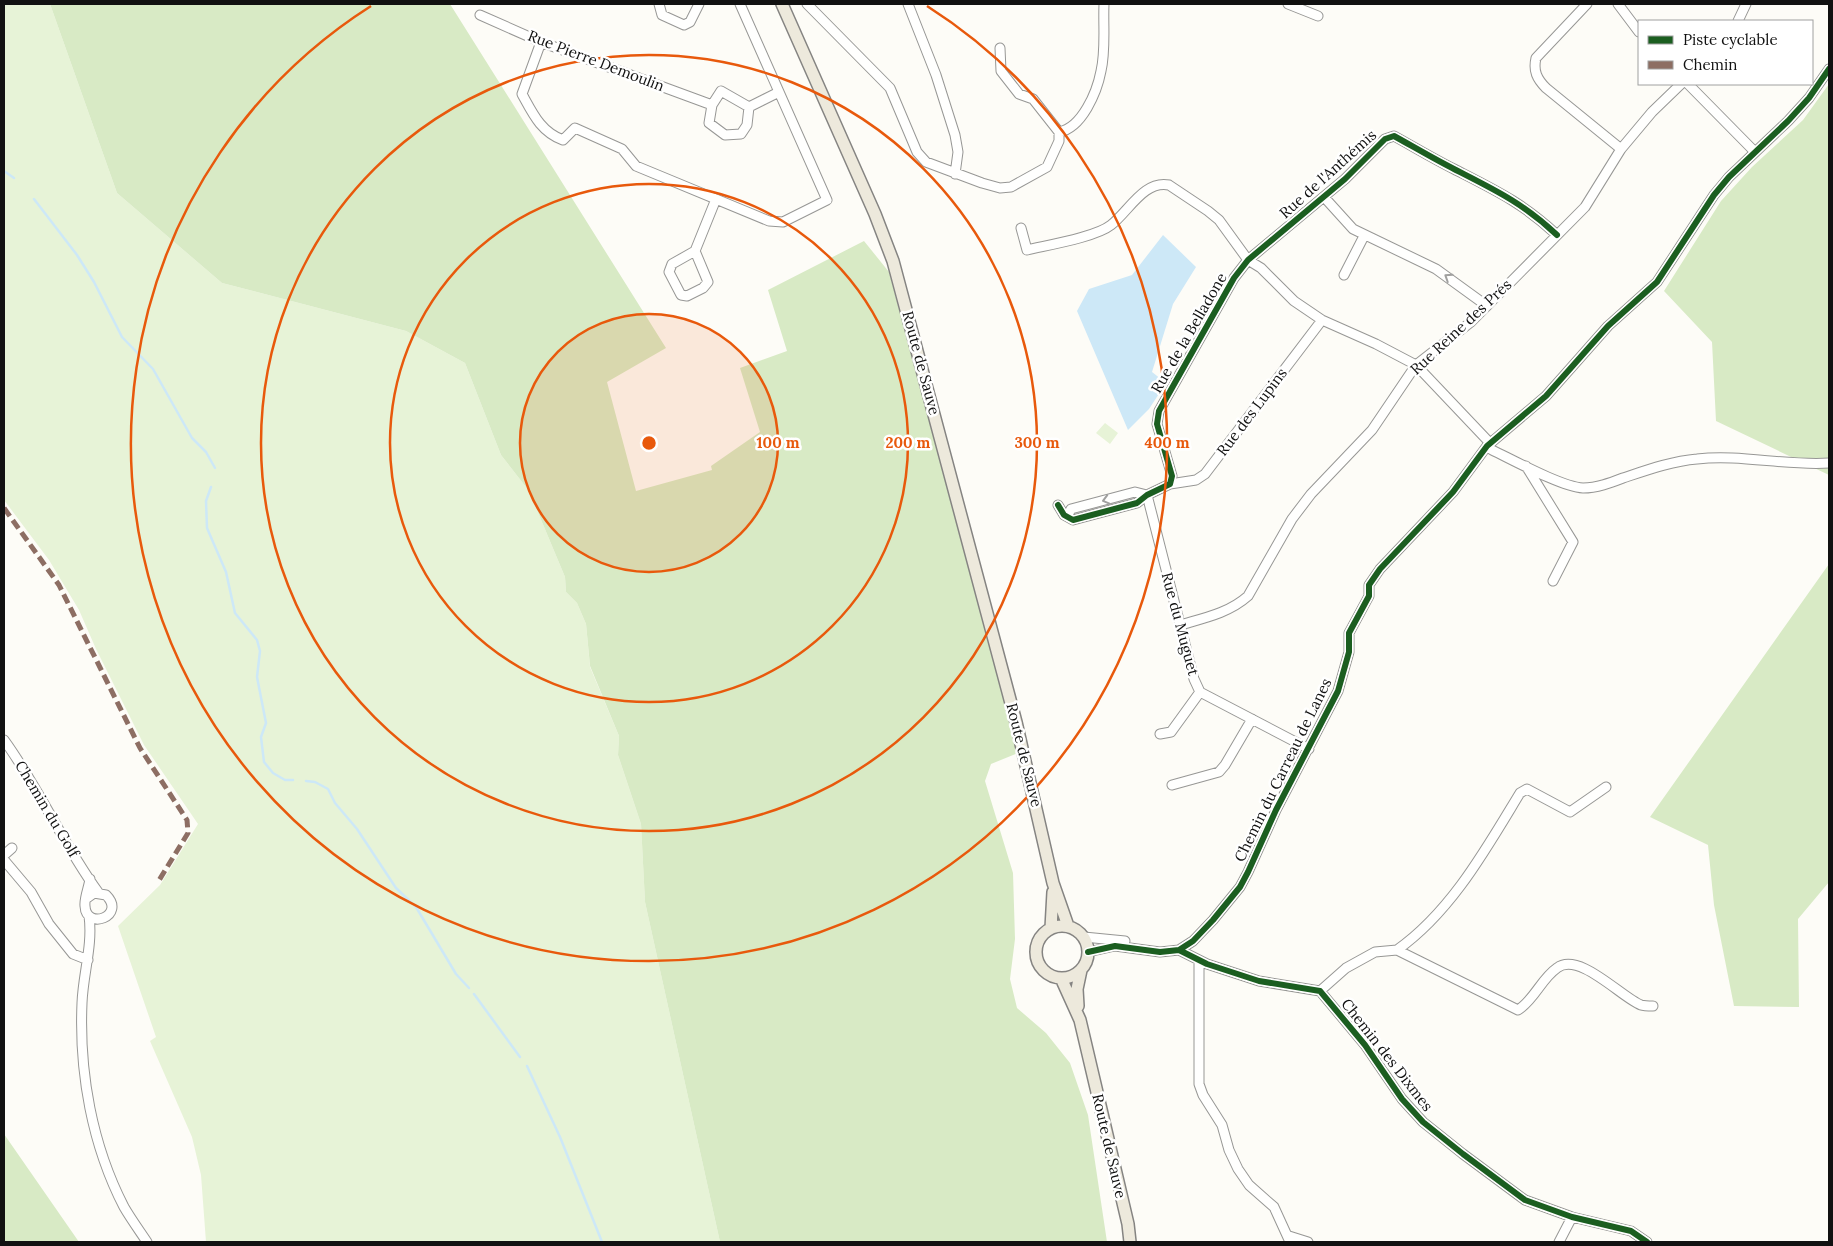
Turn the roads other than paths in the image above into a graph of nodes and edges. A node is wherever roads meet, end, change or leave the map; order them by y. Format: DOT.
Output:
graph roads {
  1 [pos="659,4"];
  2 [pos="699,4"];
  3 [pos="740,4"];
  4 [pos="782,4"];
  5 [pos="807,4"];
  6 [pos="908,4"];
  7 [pos="1104,4"];
  8 [pos="1288,4"];
  9 [pos="1587,4"];
  10 [pos="1618,4"];
  11 [pos="1746,4"];
  12 [pos="480,15"];
  13 [pos="1318,16"];
  14 [pos="1738,20"];
  15 [pos="1638,31"];
  16 [pos="541,42"];
  17 [pos="1000,48"];
  18 [pos="1829,69"];
  19 [pos="1680,85"];
  20 [pos="1689,85"];
  21 [pos="779,92"];
  22 [pos="712,105"];
  23 [pos="749,106"];
  24 [pos="1059,132"];
  25 [pos="1621,148"];
  26 [pos="1755,152"];
  27 [pos="955,174"];
  28 [pos="1324,197"];
  29 [pos="716,199"];
  30 [pos="1021,228"];
  31 [pos="1557,235"];
  32 [pos="1364,236"];
  33 [pos="695,251"];
  34 [pos="1248,260"];
  35 [pos="1344,275"];
  36 [pos="1487,306"];
  37 [pos="1322,320"];
  38 [pos="1416,365"];
  39 [pos="1489,444"];
  40 [pos="1829,463"];
  41 [pos="1526,466"];
  42 [pos="1170,484"];
  43 [pos="1147,495"];
  44 [pos="1058,505"];
  45 [pos="1553,581"];
  46 [pos="1180,625"];
  47 [pos="1200,692"];
  48 [pos="1252,719"];
  49 [pos="1160,734"];
  50 [pos="4,740"];
  51 [pos="1309,749"];
  52 [pos="1172,785"];
  53 [pos="1606,787"];
  54 [pos="12,848"];
  55 [pos="4,855"];
  56 [pos="4,860"];
  57 [pos="90,879"];
  58 [pos="1053,883"];
  59 [pos="98,892"];
  60 [pos="87,898"];
  61 [pos="89,916"];
  62 [pos="98,920"];
  63 [pos="1068,926"];
  64 [pos="1051,928"];
  65 [pos="90,932"];
  66 [pos="1084,938"];
  67 [pos="1147,949"];
  68 [pos="1179,950"];
  69 [pos="1397,950"];
  70 [pos="1088,952"];
  71 [pos="88,960"];
  72 [pos="1199,960"];
  73 [pos="1081,970"];
  74 [pos="1061,978"];
  75 [pos="1320,991"];
  76 [pos="1653,1006"];
  77 [pos="1080,1020"];
  78 [pos="1572,1217"];
  79 [pos="1289,1239"];
  80 [pos="147,1242"];
  81 [pos="1130,1242"];
  82 [pos="1308,1242"];
  83 [pos="1559,1242"];
  84 [pos="1646,1242"];
  1 -- 2 [label="street"];
  3 -- 21 [label="street"];
  4 -- 58 [label="main road, Route de Sauve"];
  5 -- 27 [label="street"];
  6 -- 27 [label="street"];
  7 -- 24 [label="street"];
  8 -- 13 [label="street"];
  9 -- 25 [label="street"];
  10 -- 15 [label="street"];
  11 -- 14 [label="street"];
  12 -- 16 [label="street, Rue Pierre Demoulin"];
  16 -- 22 [label="street, Rue Pierre Demoulin"];
  16 -- 29 [label="street"];
  17 -- 24 [label="street"];
  18 -- 26 [label="street, Chemin du Carreau de Lanes"];
  19 -- 25 [label="street, Rue Reine des Prés"];
  20 -- 26 [label="street"];
  21 -- 23 [label="street"];
  21 -- 29 [label="street"];
  22 -- 23 [label="street"];
  22 -- 23 [label="street"];
  24 -- 27 [label="street"];
  25 -- 31 [label="street, Rue Reine des Prés"];
  26 -- 39 [label="street, Chemin du Carreau de Lanes"];
  28 -- 31 [label="street, Rue de l'Anthémis"];
  28 -- 32 [label="street"];
  28 -- 34 [label="street, Rue de l'Anthémis"];
  29 -- 33 [label="street"];
  30 -- 34 [label="street"];
  31 -- 36 [label="street, Rue Reine des Prés"];
  32 -- 35 [label="street"];
  36 -- 32 [label="street, one-way"];
  33 -- 33 [label="street"];
  34 -- 37 [label="street"];
  34 -- 42 [label="street, Rue de la Belladone"];
  36 -- 38 [label="street, Rue Reine des Prés"];
  37 -- 38 [label="street"];
  37 -- 42 [label="street, Rue des Lupins"];
  38 -- 39 [label="street"];
  38 -- 46 [label="street, Rue Reine des Prés"];
  39 -- 41 [label="street"];
  39 -- 51 [label="street, Chemin du Carreau de Lanes"];
  40 -- 41 [label="street"];
  41 -- 45 [label="street"];
  42 -- 43 [label="street"];
  43 -- 44 [label="street"];
  43 -- 46 [label="street, Rue du Muguet"];
  46 -- 47 [label="street, Rue du Muguet"];
  47 -- 48 [label="street, Rue du Muguet"];
  47 -- 49 [label="street"];
  48 -- 51 [label="street, Rue du Muguet"];
  48 -- 52 [label="street"];
  50 -- 57 [label="street, Chemin du Golf"];
  51 -- 68 [label="street, Chemin du Carreau de Lanes"];
  53 -- 69 [label="street"];
  54 -- 55 [label="street"];
  56 -- 71 [label="street"];
  57 -- 59 [label="street, Chemin du Golf"];
  57 -- 60 [label="street"];
  58 -- 63 [label="main road, Route de Sauve"];
  58 -- 64 [label="main road, Route de Sauve"];
  59 -- 60 [label="street"];
  59 -- 62 [label="street"];
  60 -- 61 [label="street"];
  61 -- 62 [label="street"];
  61 -- 65 [label="street"];
  62 -- 65 [label="street"];
  63 -- 64 [label="main road"];
  63 -- 66 [label="main road"];
  64 -- 74 [label="main road"];
  65 -- 71 [label="street"];
  66 -- 67 [label="street"];
  66 -- 70 [label="main road"];
  67 -- 68 [label="street"];
  67 -- 70 [label="street"];
  68 -- 72 [label="street"];
  69 -- 75 [label="street"];
  69 -- 76 [label="street"];
  70 -- 73 [label="main road"];
  71 -- 80 [label="street"];
  72 -- 75 [label="street"];
  72 -- 79 [label="street"];
  73 -- 74 [label="main road"];
  73 -- 77 [label="main road, Route de Sauve"];
  74 -- 77 [label="main road, Route de Sauve"];
  75 -- 78 [label="street, Chemin des Dixmes"];
  77 -- 81 [label="main road, Route de Sauve"];
  78 -- 83 [label="street"];
  78 -- 84 [label="street, Chemin des Dixmes"];
  79 -- 82 [label="street"];
}
